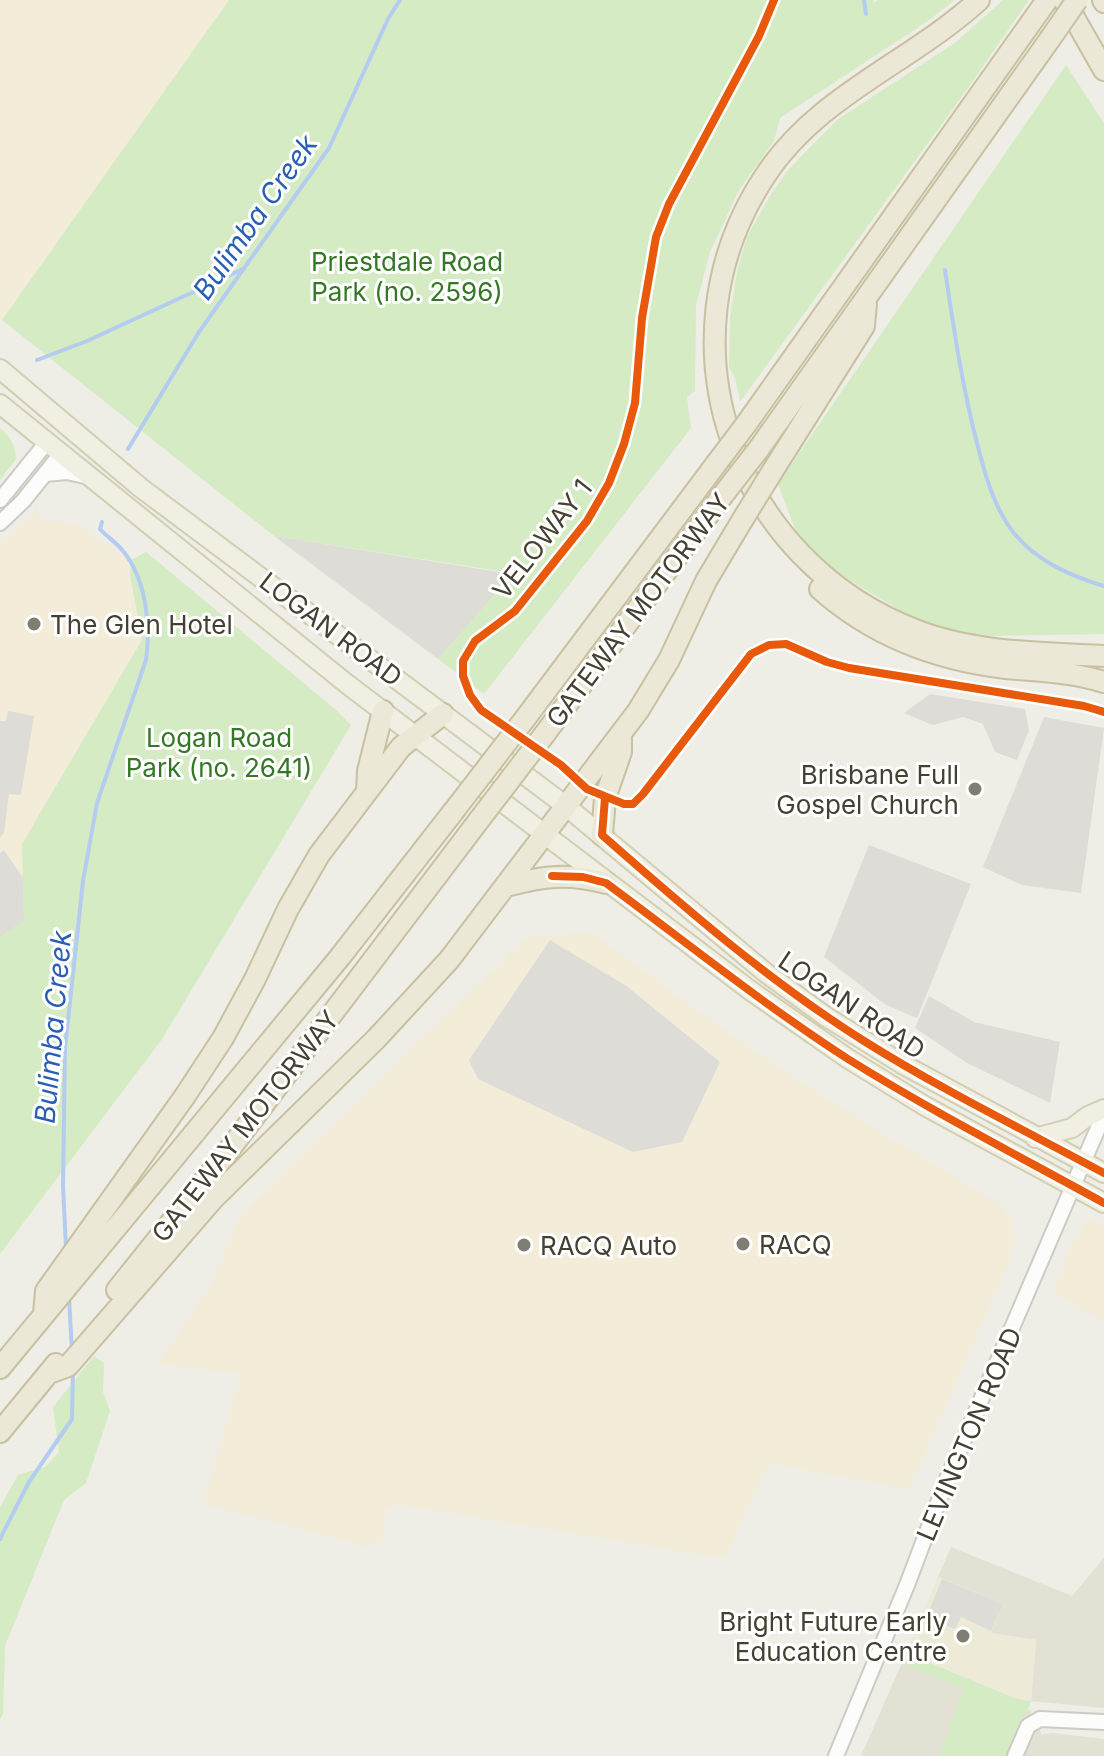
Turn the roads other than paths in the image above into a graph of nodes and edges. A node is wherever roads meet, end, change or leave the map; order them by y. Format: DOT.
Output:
graph roads {
  1 [pos="979,0"];
  2 [pos="1064,0"];
  3 [pos="1077,0"];
  4 [pos="1043,7"];
  5 [pos="1104,70"];
  6 [pos="866,300"];
  7 [pos="0,369"];
  8 [pos="0,404"];
  9 [pos="69,429"];
  10 [pos="54,448"];
  11 [pos="45,474"];
  12 [pos="89,477"];
  13 [pos="0,500"];
  14 [pos="0,523"];
  15 [pos="786,537"];
  16 [pos="1104,656"];
  17 [pos="1104,682"];
  18 [pos="383,711"];
  19 [pos="443,714"];
  20 [pos="620,735"];
  21 [pos="414,736"];
  22 [pos="367,791"];
  23 [pos="566,806"];
  24 [pos="544,834"];
  25 [pos="602,835"];
  26 [pos="606,883"];
  27 [pos="506,886"];
  28 [pos="1104,1111"];
  29 [pos="1035,1138"];
  30 [pos="1083,1162"];
  31 [pos="1104,1173"];
  32 [pos="1073,1187"];
  33 [pos="1104,1203"];
  34 [pos="81,1256"];
  35 [pos="102,1319"];
  36 [pos="0,1368"];
  37 [pos="0,1432"];
  38 [pos="1104,1722"];
  39 [pos="836,1756"];
  40 [pos="1015,1756"];
  1 -- 15 [label="highway"];
  2 -- 5 [label="highway"];
  3 -- 6 [label="highway, GATEWAY MOTORWAY, bridge"];
  4 -- 34 [label="highway, GATEWAY MOTORWAY, bridge"];
  6 -- 20 [label="highway, bridge"];
  6 -- 35 [label="highway, GATEWAY MOTORWAY, bridge"];
  7 -- 9 [label="main road, LOGAN ROAD"];
  8 -- 10 [label="main road, LOGAN ROAD"];
  9 -- 10 [label="main road"];
  9 -- 19 [label="main road, LOGAN ROAD"];
  10 -- 11 [label="street"];
  10 -- 12 [label="main road, LOGAN ROAD"];
  10 -- 13 [label="street"];
  11 -- 12 [label="street"];
  11 -- 14 [label="street"];
  12 -- 18 [label="main road, LOGAN ROAD"];
  15 -- 16 [label="highway"];
  15 -- 17 [label="highway"];
  18 -- 21 [label="main road, LOGAN ROAD"];
  18 -- 22 [label="highway"];
  19 -- 21 [label="highway"];
  19 -- 23 [label="main road, LOGAN ROAD"];
  20 -- 23 [label="highway"];
  20 -- 25 [label="highway"];
  21 -- 22 [label="highway"];
  21 -- 24 [label="main road, LOGAN ROAD"];
  22 -- 34 [label="highway"];
  23 -- 24 [label="highway"];
  23 -- 25 [label="main road, LOGAN ROAD"];
  24 -- 26 [label="main road, LOGAN ROAD"];
  24 -- 27 [label="highway"];
  25 -- 29 [label="main road, LOGAN ROAD"];
  26 -- 27 [label="highway"];
  26 -- 32 [label="main road, LOGAN ROAD"];
  27 -- 35 [label="highway"];
  28 -- 29 [label="main road"];
  28 -- 30 [label="street, LEVINGTON ROAD"];
  29 -- 30 [label="main road, LOGAN ROAD"];
  30 -- 31 [label="main road, LOGAN ROAD"];
  30 -- 32 [label="street, LEVINGTON ROAD"];
  32 -- 33 [label="main road, LOGAN ROAD"];
  32 -- 39 [label="street, LEVINGTON ROAD"];
  34 -- 36 [label="highway, GATEWAY MOTORWAY"];
  35 -- 37 [label="highway, GATEWAY MOTORWAY"];
  38 -- 40 [label="street"];
}
